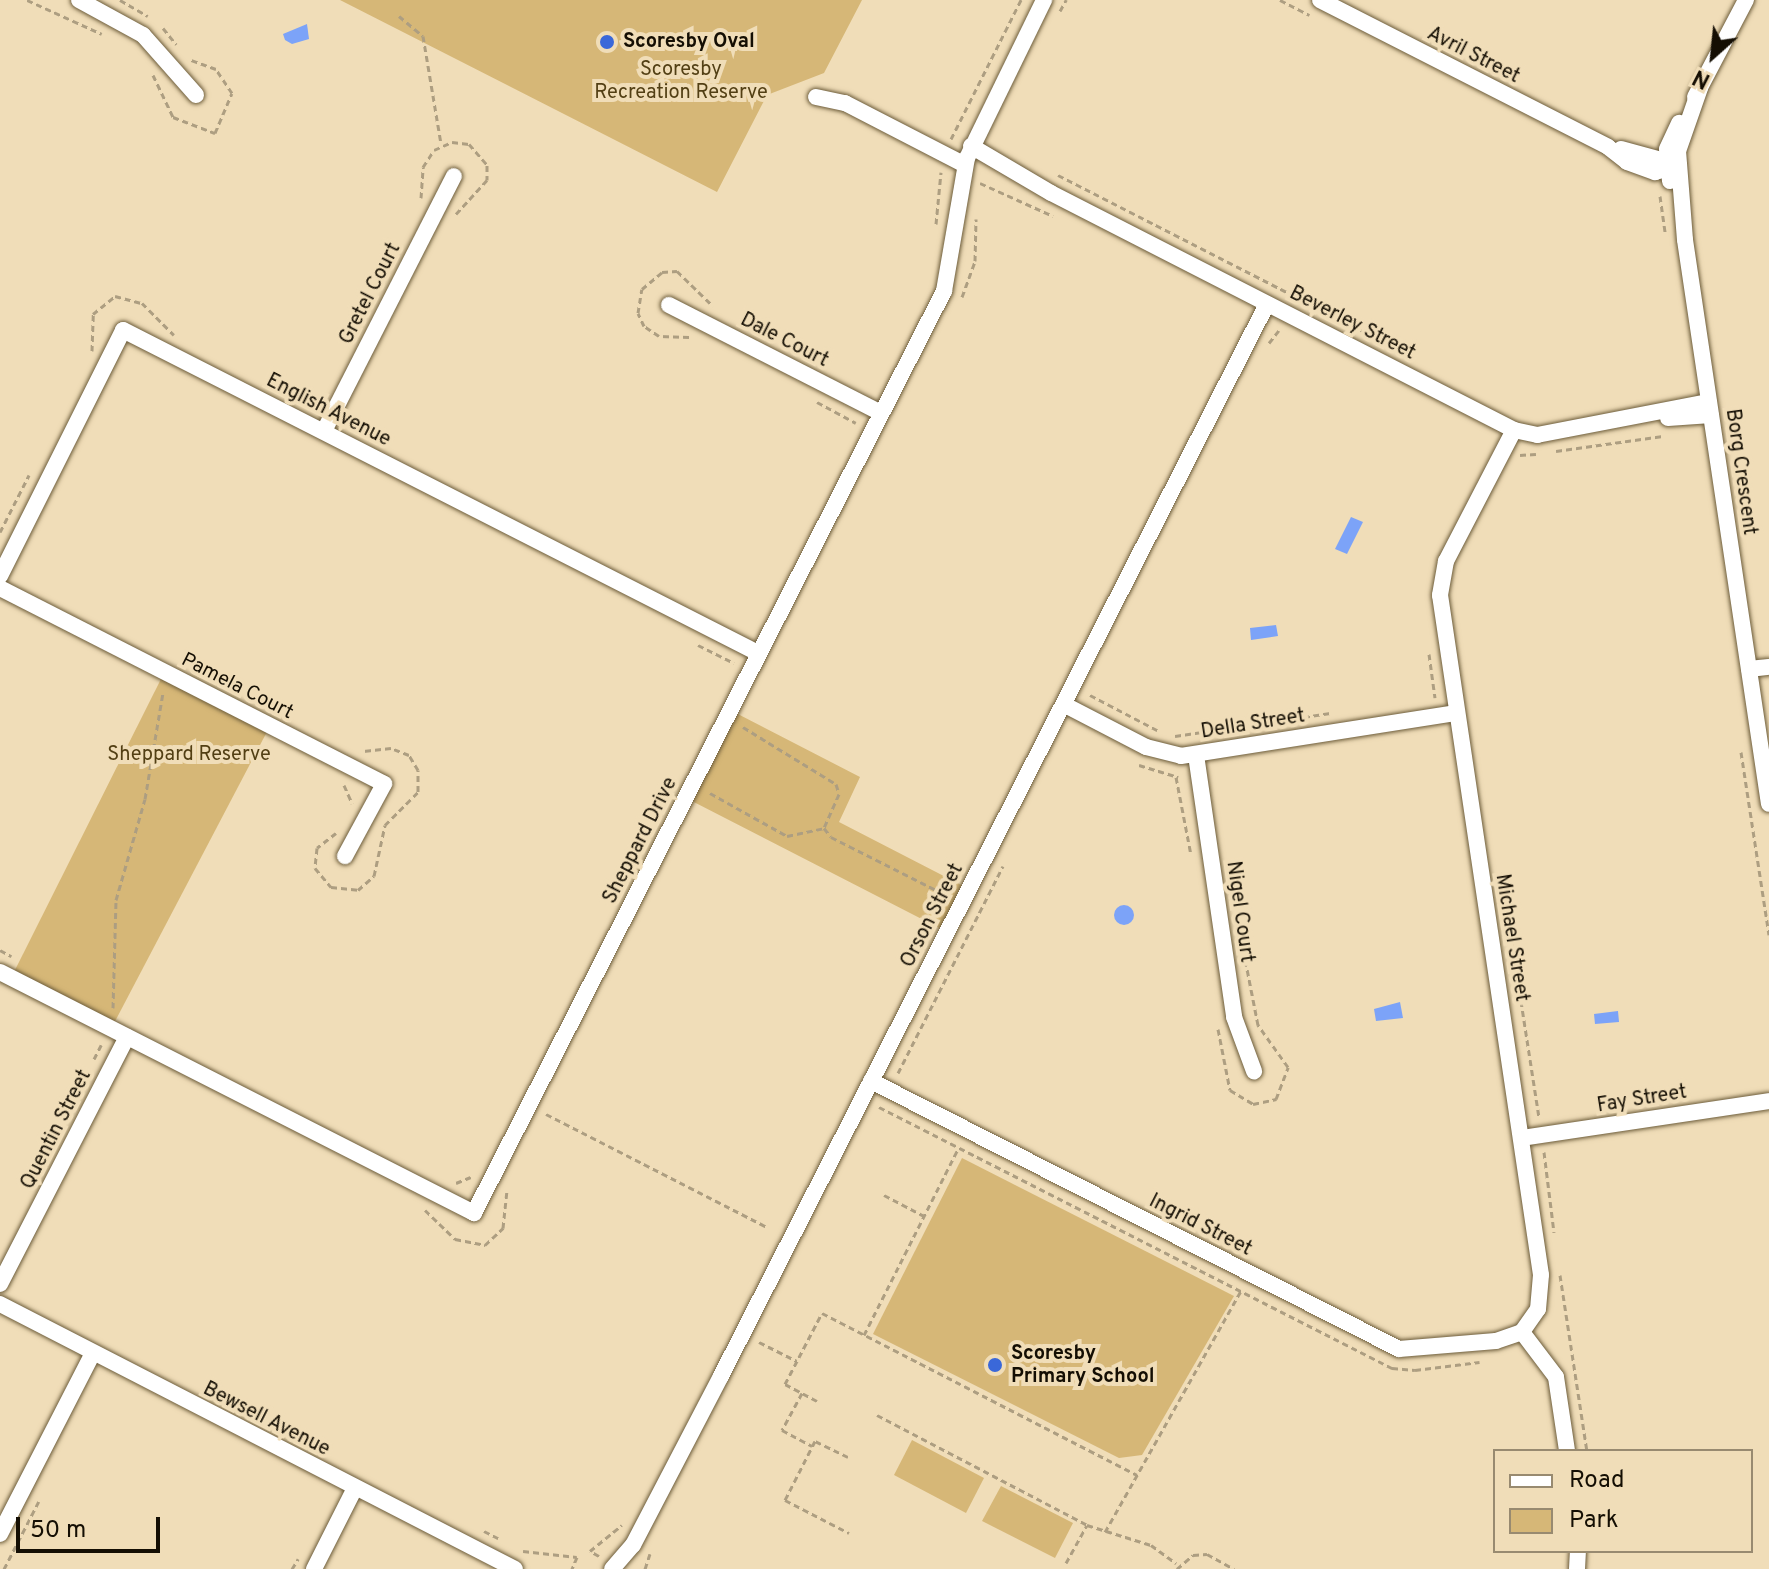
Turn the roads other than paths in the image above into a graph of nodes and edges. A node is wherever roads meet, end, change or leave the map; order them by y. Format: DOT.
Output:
graph roads {
  1 [pos="79,0"];
  2 [pos="1044,0"];
  3 [pos="1320,0"];
  4 [pos="1746,0"];
  5 [pos="196,95"];
  6 [pos="816,97"];
  7 [pos="968,156"];
  8 [pos="1672,166"];
  9 [pos="454,176"];
  10 [pos="1267,304"];
  11 [pos="669,305"];
  12 [pos="1710,408"];
  13 [pos="881,413"];
  14 [pos="1514,430"];
  15 [pos="324,431"];
  16 [pos="0,576"];
  17 [pos="0,588"];
  18 [pos="758,653"];
  19 [pos="1769,667"];
  20 [pos="1749,669"];
  21 [pos="1065,705"];
  22 [pos="1457,713"];
  23 [pos="1196,755"];
  24 [pos="1769,804"];
  25 [pos="345,856"];
  26 [pos="0,972"];
  27 [pos="127,1037"];
  28 [pos="1254,1071"];
  29 [pos="871,1081"];
  30 [pos="1769,1101"];
  31 [pos="1522,1138"];
  32 [pos="0,1284"];
  33 [pos="0,1304"];
  34 [pos="1522,1332"];
  35 [pos="93,1353"];
  36 [pos="1567,1449"];
  37 [pos="355,1488"];
  38 [pos="0,1534"];
  39 [pos="633,1545"];
  40 [pos="314,1569"];
  41 [pos="515,1569"];
  42 [pos="612,1569"];
  43 [pos="631,1569"];
  1 -- 5 [label="street"];
  2 -- 7 [label="street, Sheppard Drive"];
  3 -- 8 [label="street, Avril Street"];
  4 -- 8 [label="street, Borg Crescent"];
  6 -- 7 [label="street, Beverley Street"];
  7 -- 10 [label="street, Beverley Street"];
  7 -- 13 [label="street, Sheppard Drive"];
  8 -- 12 [label="street, Borg Crescent"];
  9 -- 15 [label="street, Gretel Court"];
  10 -- 14 [label="street, Beverley Street"];
  10 -- 21 [label="street, Orson Street"];
  11 -- 13 [label="street, Dale Court"];
  12 -- 14 [label="street, Beverley Street"];
  12 -- 20 [label="street, Borg Crescent"];
  13 -- 18 [label="street, Sheppard Drive"];
  14 -- 22 [label="street, Michael Street"];
  15 -- 16 [label="street, English Avenue"];
  15 -- 18 [label="street, English Avenue"];
  17 -- 25 [label="street, Pamela Court"];
  18 -- 27 [label="street, Sheppard Drive"];
  19 -- 20 [label="street"];
  20 -- 24 [label="street, Borg Crescent"];
  21 -- 23 [label="street, Della Street"];
  21 -- 29 [label="street, Orson Street"];
  22 -- 23 [label="street, Della Street"];
  22 -- 31 [label="street, Michael Street"];
  23 -- 28 [label="street, Nigel Court"];
  26 -- 27 [label="street, Sheppard Drive"];
  27 -- 32 [label="street, Quentin Street"];
  29 -- 34 [label="street, Ingrid Street"];
  29 -- 39 [label="street, Orson Street"];
  30 -- 31 [label="street, Fay Street"];
  31 -- 34 [label="street, Michael Street"];
  33 -- 35 [label="street, Bewsell Avenue"];
  34 -- 36 [label="street"];
  35 -- 37 [label="street, Bewsell Avenue"];
  35 -- 38 [label="street"];
  37 -- 40 [label="street"];
  37 -- 41 [label="street, Bewsell Avenue"];
  39 -- 42 [label="street, Orson Street"];
  39 -- 43 [label="street, Orson Street"];
}
